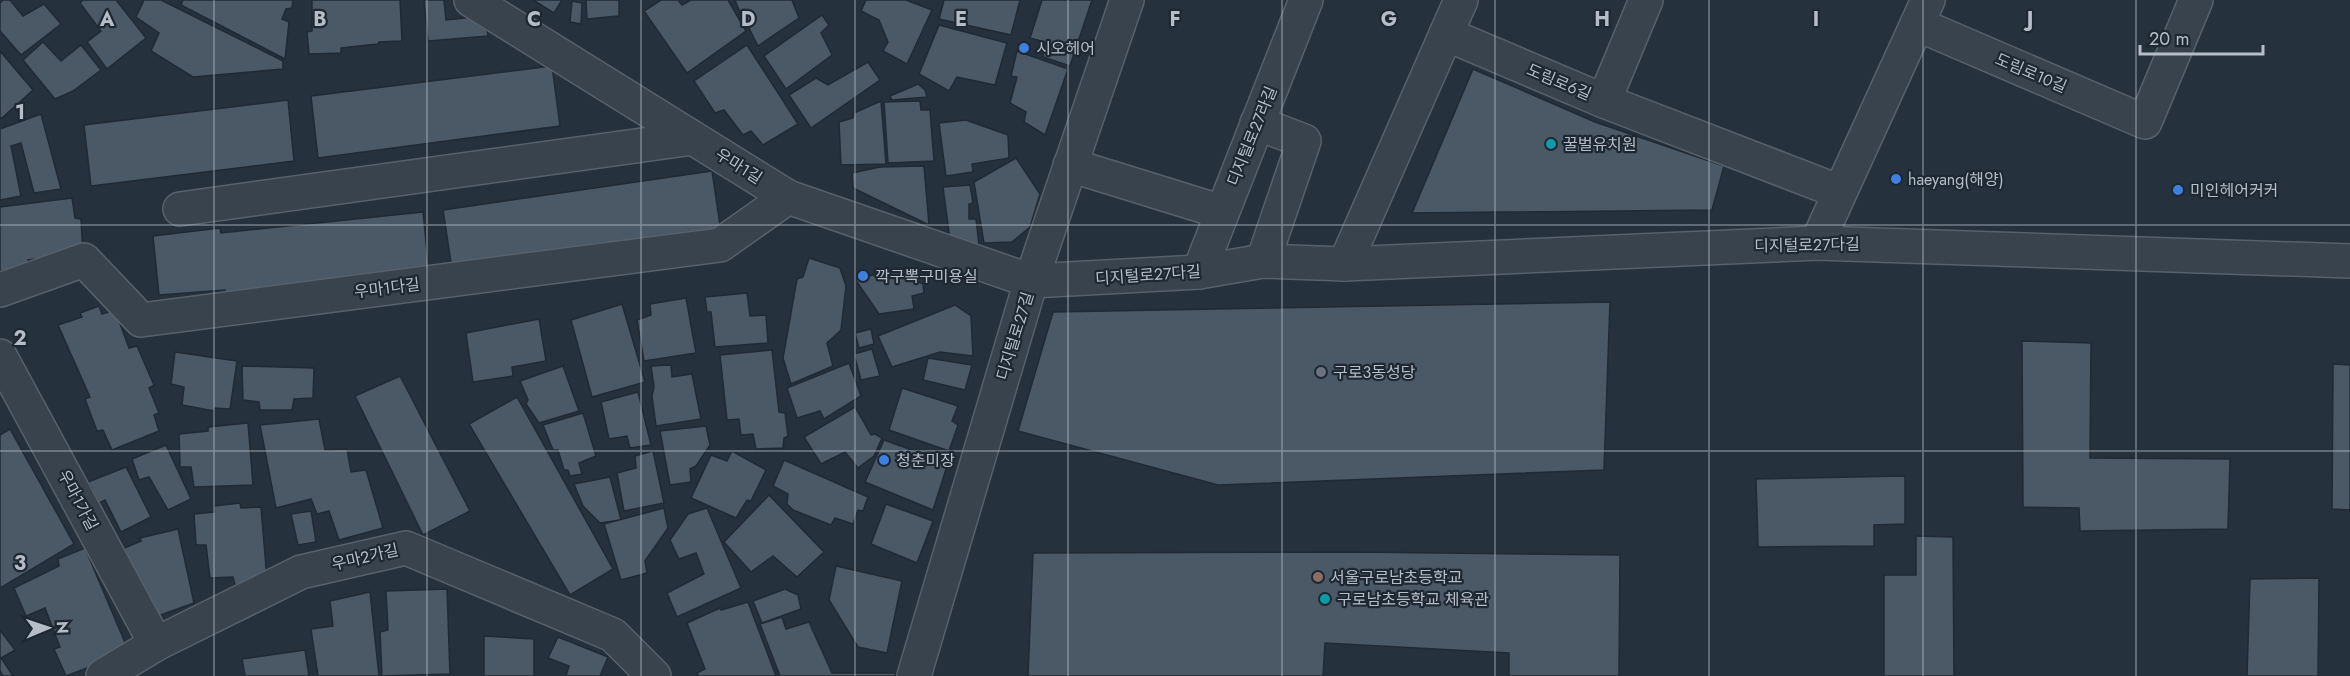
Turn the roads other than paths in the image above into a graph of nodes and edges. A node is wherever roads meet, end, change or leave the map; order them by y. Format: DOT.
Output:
graph roads {
  1 [pos="471,0"];
  2 [pos="1127,0"];
  3 [pos="1306,0"];
  4 [pos="1461,0"];
  5 [pos="1646,0"];
  6 [pos="2196,0"];
  7 [pos="1922,12"];
  8 [pos="1446,34"];
  9 [pos="1604,101"];
  10 [pos="1257,123"];
  11 [pos="693,138"];
  12 [pos="1070,165"];
  13 [pos="1840,192"];
  14 [pos="788,197"];
  15 [pos="180,209"];
  16 [pos="1222,212"];
  17 [pos="1818,243"];
  18 [pos="1263,261"];
  19 [pos="2350,261"];
  20 [pos="1345,264"];
  21 [pos="1198,272"];
  22 [pos="1031,281"];
  23 [pos="0,291"];
  24 [pos="0,356"];
  25 [pos="156,644"];
  26 [pos="103,676"];
  27 [pos="654,676"];
  28 [pos="914,676"];
  1 -- 11 [label="street, 우마1길"];
  2 -- 12 [label="street, 디지털로27길"];
  3 -- 10 [label="street, 디지털로27라길"];
  4 -- 8 [label="street"];
  5 -- 9 [label="street, 도림로6길"];
  6 -- 7 [label="street, 도림로10길"];
  7 -- 13 [label="street, 도림로10길"];
  8 -- 9 [label="street, 도림로6길"];
  8 -- 20 [label="street"];
  9 -- 13 [label="street"];
  10 -- 16 [label="street, 디지털로27라길"];
  10 -- 18 [label="street"];
  11 -- 14 [label="street, 우마1길"];
  11 -- 15 [label="street"];
  12 -- 16 [label="street"];
  12 -- 22 [label="street, 디지털로27길"];
  13 -- 17 [label="street, 도림로10길"];
  14 -- 22 [label="street, 우마1길"];
  14 -- 23 [label="street, 우마1다길"];
  16 -- 21 [label="street, 디지털로27라길"];
  17 -- 19 [label="street, 디지털로27다길"];
  17 -- 20 [label="street, 디지털로27다길"];
  18 -- 20 [label="street, 디지털로27다길"];
  18 -- 21 [label="street, 디지털로27다길"];
  21 -- 22 [label="street, 디지털로27다길"];
  22 -- 28 [label="street, 디지털로27길"];
  24 -- 25 [label="street, 우마1가길"];
  25 -- 26 [label="street, 우마2가길"];
  25 -- 27 [label="street, 우마2가길"];
}
